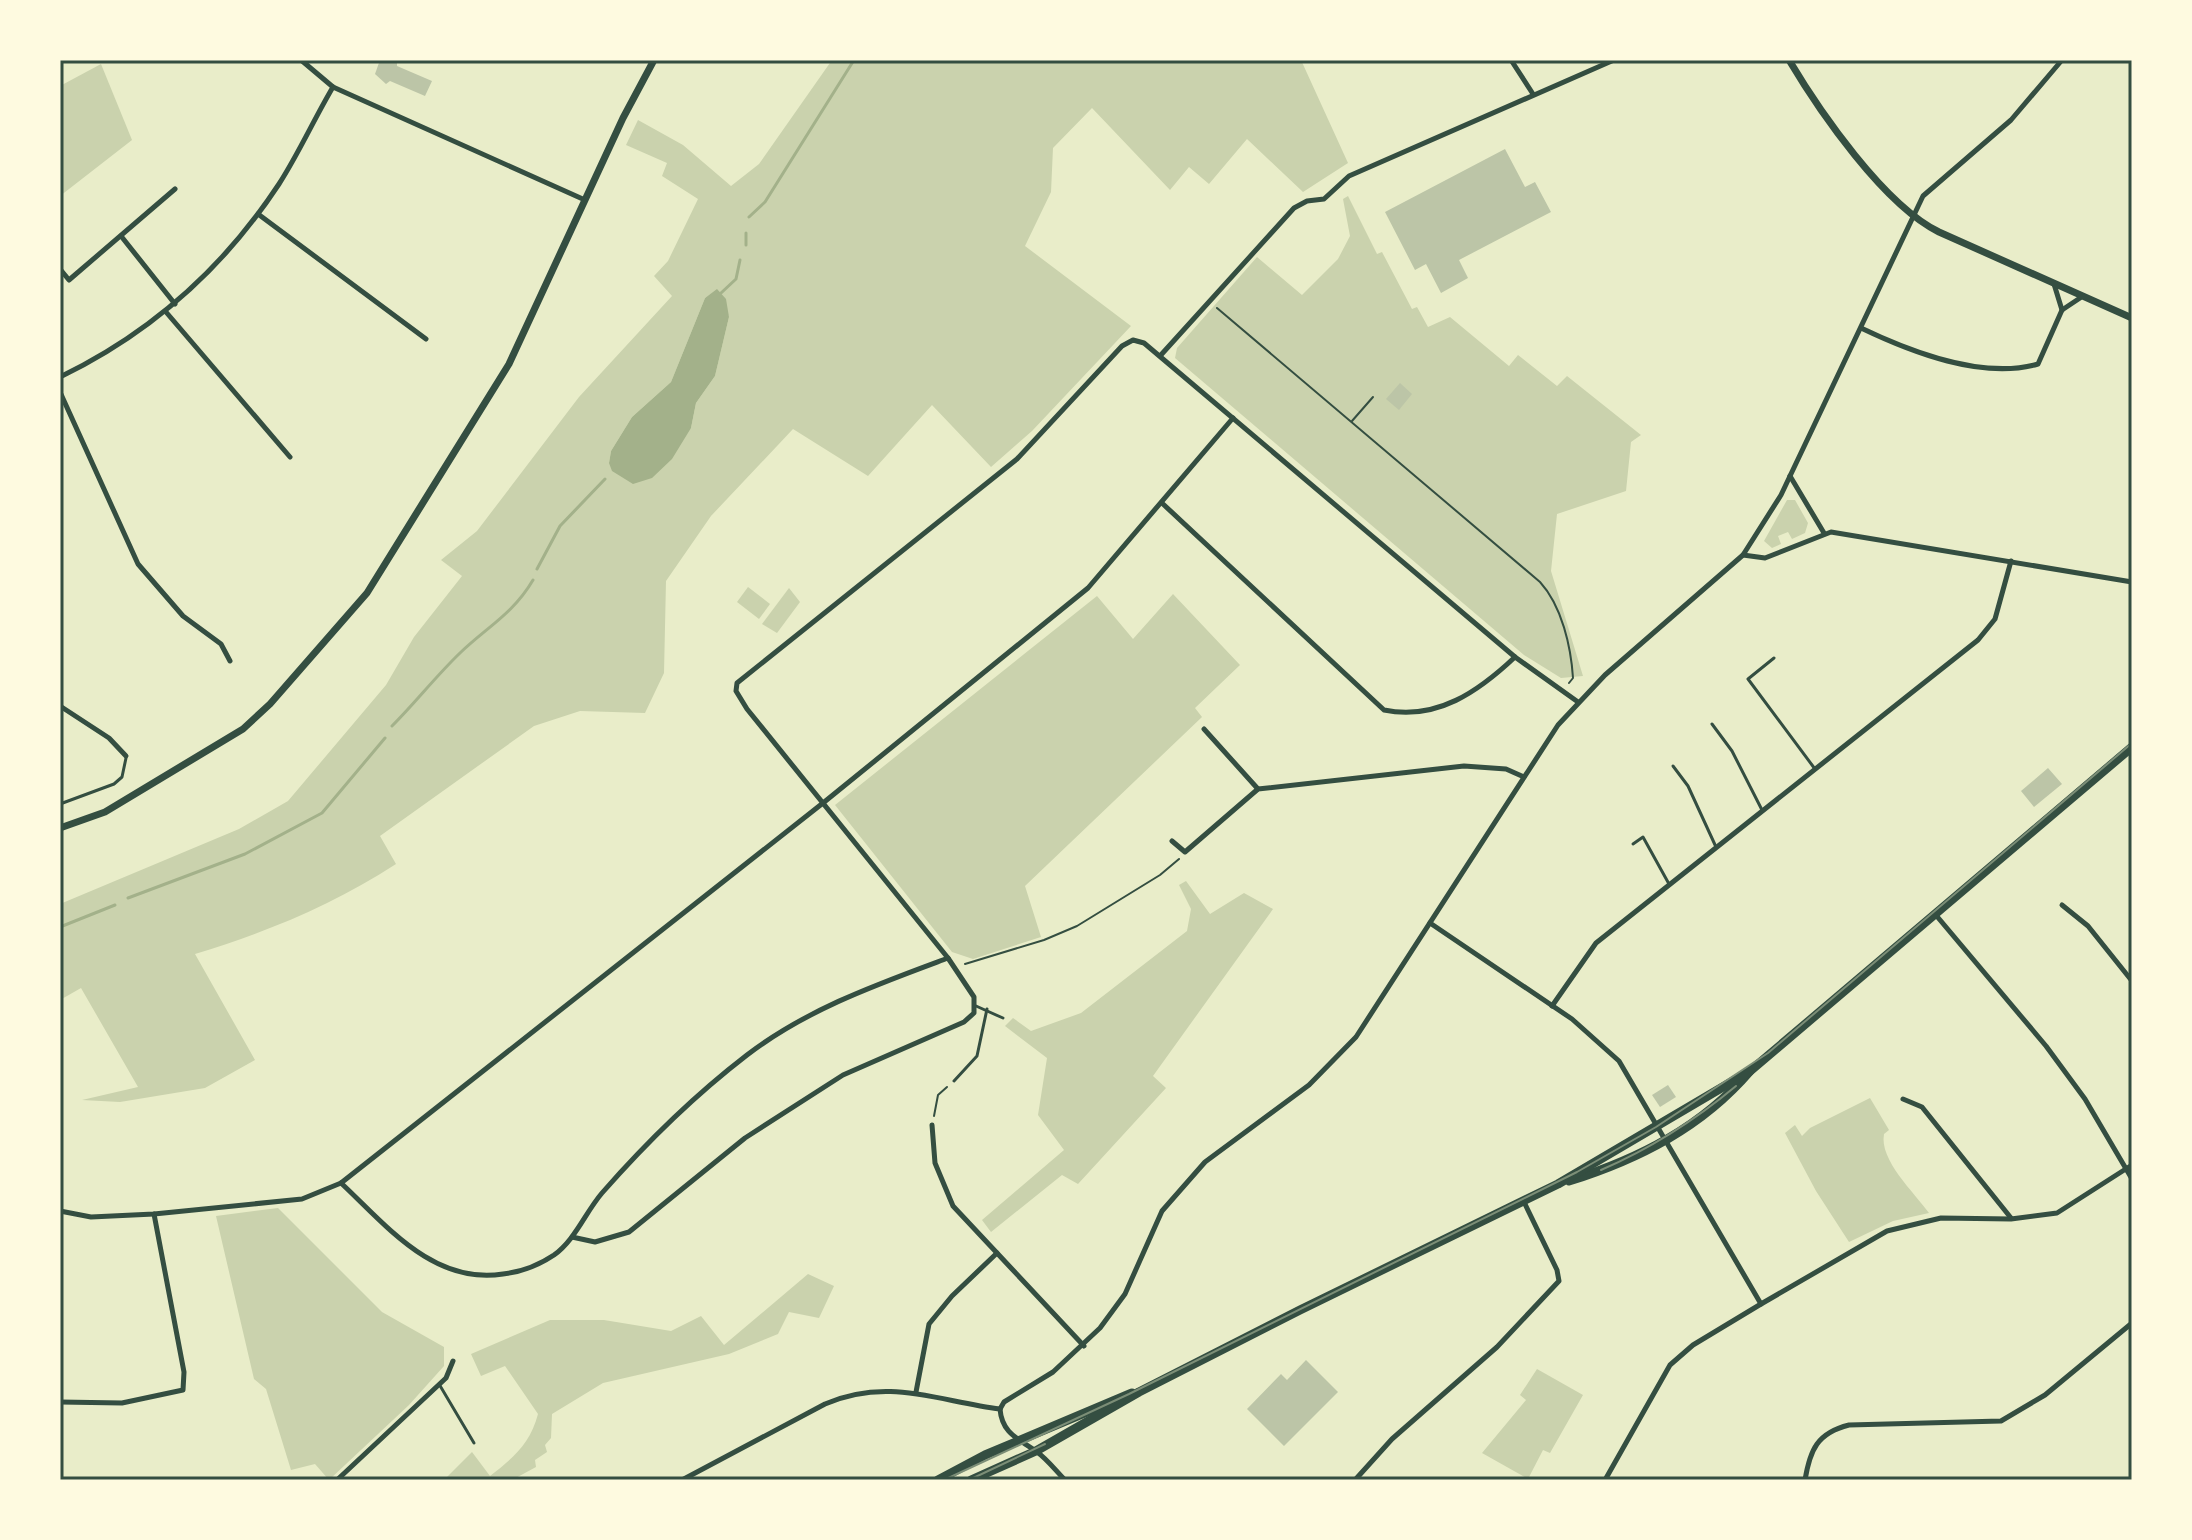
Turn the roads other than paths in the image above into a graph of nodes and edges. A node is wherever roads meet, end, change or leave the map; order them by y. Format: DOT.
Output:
graph roads {
  1 [pos="301,60"];
  2 [pos="654,60"];
  3 [pos="1511,60"];
  4 [pos="1614,60"];
  5 [pos="1789,60"];
  6 [pos="2062,60"];
  7 [pos="333,87"];
  8 [pos="1533,94"];
  9 [pos="175,189"];
  10 [pos="585,200"];
  11 [pos="258,214"];
  12 [pos="1914,216"];
  13 [pos="120,236"];
  14 [pos="60,269"];
  15 [pos="2054,283"];
  16 [pos="2083,296"];
  17 [pos="175,304"];
  18 [pos="2062,310"];
  19 [pos="166,312"];
  20 [pos="2132,318"];
  21 [pos="1861,328"];
  22 [pos="426,339"];
  23 [pos="1160,356"];
  24 [pos="60,377"];
  25 [pos="60,392"];
  26 [pos="1233,418"];
  27 [pos="290,457"];
  28 [pos="1790,476"];
  29 [pos="1163,504"];
  30 [pos="1824,533"];
  31 [pos="1743,555"];
  32 [pos="2011,561"];
  33 [pos="2132,582"];
  34 [pos="1515,657"];
  35 [pos="1774,658"];
  36 [pos="230,661"];
  37 [pos="1578,702"];
  38 [pos="60,706"];
  39 [pos="1712,724"];
  40 [pos="1204,729"];
  41 [pos="2132,747"];
  42 [pos="126,756"];
  43 [pos="1673,766"];
  44 [pos="1815,769"];
  45 [pos="1524,777"];
  46 [pos="1258,789"];
  47 [pos="823,803"];
  48 [pos="60,804"];
  49 [pos="1762,810"];
  50 [pos="60,828"];
  51 [pos="1172,841"];
  52 [pos="1633,844"];
  53 [pos="1716,847"];
  54 [pos="1669,884"];
  55 [pos="2062,905"];
  56 [pos="1935,914"];
  57 [pos="1430,923"];
  58 [pos="948,958"];
  59 [pos="2132,981"];
  60 [pos="976,1006"];
  61 [pos="1552,1006"];
  62 [pos="987,1009"];
  63 [pos="1003,1018"];
  64 [pos="1750,1071"];
  65 [pos="954,1081"];
  66 [pos="1903,1099"];
  67 [pos="932,1125"];
  68 [pos="1655,1125"];
  69 [pos="1664,1142"];
  70 [pos="2129,1167"];
  71 [pos="2132,1179"];
  72 [pos="341,1183"];
  73 [pos="1558,1184"];
  74 [pos="1523,1201"];
  75 [pos="60,1211"];
  76 [pos="154,1214"];
  77 [pos="2011,1219"];
  78 [pos="572,1237"];
  79 [pos="997,1253"];
  80 [pos="1761,1304"];
  81 [pos="2132,1323"];
  82 [pos="1084,1346"];
  83 [pos="453,1361"];
  84 [pos="439,1384"];
  85 [pos="916,1392"];
  86 [pos="1139,1392"];
  87 [pos="60,1402"];
  88 [pos="1000,1409"];
  89 [pos="1017,1441"];
  90 [pos="474,1443"];
  91 [pos="1031,1449"];
  92 [pos="337,1480"];
  93 [pos="682,1480"];
  94 [pos="938,1480"];
  95 [pos="971,1480"];
  96 [pos="1065,1480"];
  97 [pos="1355,1480"];
  98 [pos="1605,1480"];
  99 [pos="1805,1480"];
  1 -- 7 [label="street"];
  2 -- 10 [label="street"];
  3 -- 8 [label="street"];
  4 -- 8 [label="street"];
  5 -- 12 [label="street"];
  6 -- 12 [label="street"];
  7 -- 10 [label="street"];
  7 -- 11 [label="street"];
  8 -- 23 [label="street"];
  9 -- 13 [label="street"];
  10 -- 50 [label="street"];
  11 -- 17 [label="street"];
  11 -- 22 [label="street"];
  12 -- 15 [label="street"];
  12 -- 21 [label="street"];
  13 -- 14 [label="street"];
  13 -- 17 [label="street"];
  15 -- 16 [label="street"];
  15 -- 18 [label="street"];
  16 -- 18 [label="street"];
  16 -- 20 [label="street"];
  17 -- 19 [label="street"];
  18 -- 21 [label="street"];
  19 -- 24 [label="street"];
  19 -- 27 [label="street"];
  21 -- 28 [label="street"];
  23 -- 26 [label="street"];
  23 -- 47 [label="street"];
  25 -- 36 [label="street"];
  26 -- 29 [label="street"];
  26 -- 34 [label="street"];
  28 -- 30 [label="street"];
  28 -- 31 [label="street"];
  29 -- 34 [label="street"];
  29 -- 47 [label="street"];
  30 -- 31 [label="street"];
  30 -- 32 [label="street"];
  31 -- 37 [label="street"];
  32 -- 33 [label="street"];
  32 -- 44 [label="street"];
  34 -- 37 [label="street"];
  35 -- 44 [label="lane"];
  37 -- 45 [label="street"];
  38 -- 42 [label="street"];
  39 -- 49 [label="lane"];
  40 -- 46 [label="street"];
  41 -- 56 [label="main road"];
  42 -- 48 [label="lane"];
  43 -- 53 [label="lane"];
  44 -- 49 [label="street"];
  45 -- 46 [label="street"];
  45 -- 57 [label="street"];
  46 -- 51 [label="street"];
  47 -- 58 [label="street"];
  47 -- 72 [label="street"];
  49 -- 53 [label="street"];
  52 -- 54 [label="lane"];
  53 -- 54 [label="street"];
  54 -- 61 [label="street"];
  55 -- 59 [label="street"];
  56 -- 64 [label="main road"];
  56 -- 70 [label="street"];
  57 -- 61 [label="street"];
  57 -- 82 [label="street"];
  58 -- 60 [label="street"];
  58 -- 78 [label="street"];
  60 -- 62 [label="lane"];
  60 -- 78 [label="street"];
  61 -- 68 [label="street"];
  62 -- 63 [label="lane"];
  62 -- 65 [label="lane"];
  64 -- 68 [label="main road"];
  64 -- 69 [label="main road"];
  66 -- 77 [label="street"];
  67 -- 79 [label="street"];
  68 -- 69 [label="street"];
  68 -- 73 [label="main road"];
  69 -- 73 [label="main road"];
  69 -- 80 [label="street"];
  70 -- 71 [label="street"];
  70 -- 77 [label="street"];
  72 -- 76 [label="street"];
  72 -- 78 [label="street"];
  73 -- 74 [label="main road"];
  74 -- 86 [label="main road"];
  74 -- 97 [label="street"];
  75 -- 76 [label="street"];
  76 -- 87 [label="street"];
  77 -- 80 [label="street"];
  79 -- 82 [label="street"];
  79 -- 85 [label="street"];
  80 -- 98 [label="street"];
  81 -- 99 [label="street"];
  82 -- 88 [label="street"];
  83 -- 84 [label="street"];
  84 -- 90 [label="lane"];
  84 -- 92 [label="street"];
  85 -- 88 [label="street"];
  85 -- 93 [label="street"];
  86 -- 89 [label="main road"];
  86 -- 91 [label="main road"];
  88 -- 89 [label="street"];
  89 -- 91 [label="street"];
  89 -- 94 [label="main road"];
  91 -- 95 [label="main road"];
  91 -- 96 [label="street"];
}
